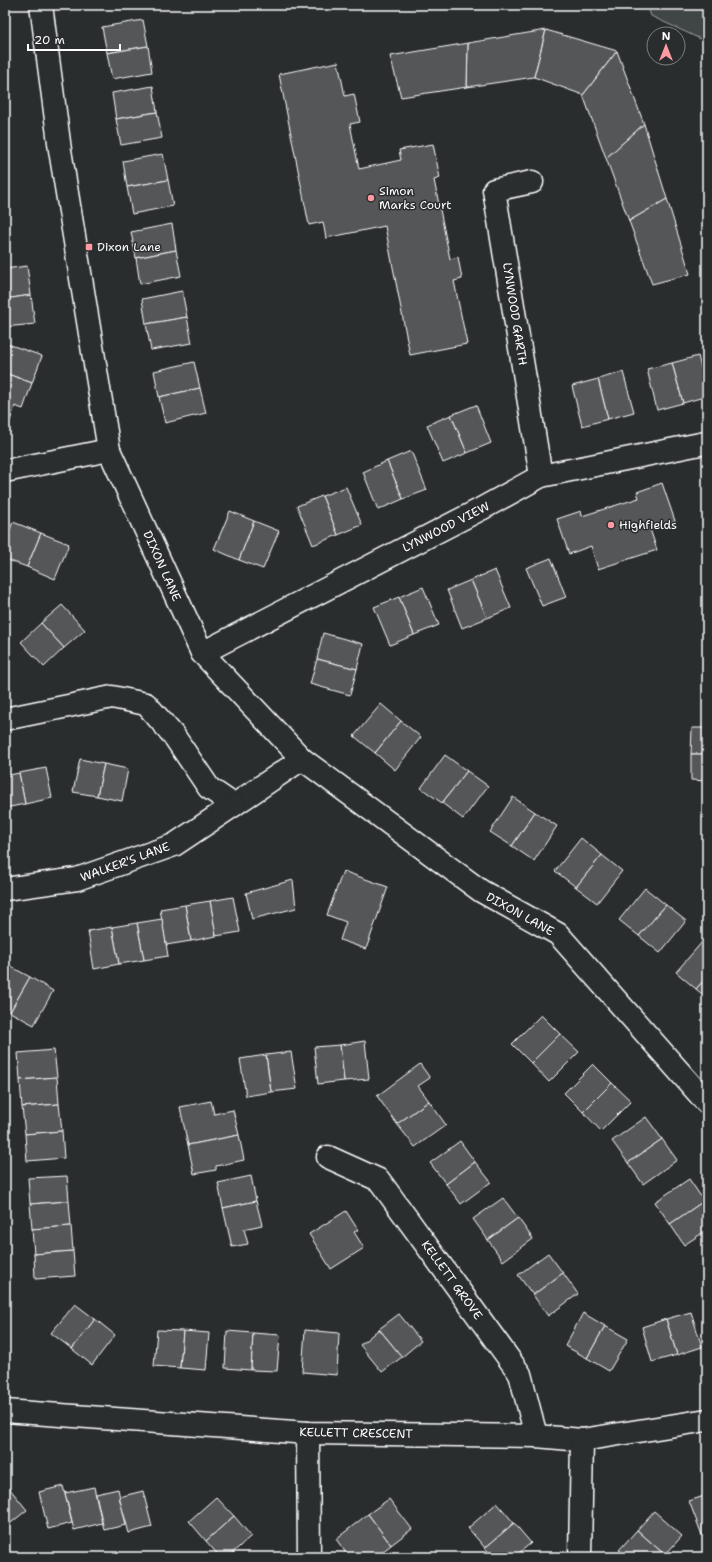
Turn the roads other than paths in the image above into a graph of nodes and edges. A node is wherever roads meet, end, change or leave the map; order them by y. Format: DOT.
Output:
graph roads {
  1 [pos="42,5"];
  2 [pos="532,182"];
  3 [pos="705,443"];
  4 [pos="109,450"];
  5 [pos="5,471"];
  6 [pos="541,476"];
  7 [pos="202,653"];
  8 [pos="5,719"];
  9 [pos="302,759"];
  10 [pos="234,805"];
  11 [pos="5,889"];
  12 [pos="707,1103"];
  13 [pos="328,1157"];
  14 [pos="5,1411"];
  15 [pos="707,1420"];
  16 [pos="308,1433"];
  17 [pos="536,1436"];
  18 [pos="582,1440"];
  19 [pos="309,1557"];
  20 [pos="580,1557"];
  1 -- 4 [label="street, DIXON LANE"];
  2 -- 6 [label="street, LYNWOOD GARTH"];
  3 -- 6 [label="street, LYNWOOD VIEW"];
  4 -- 5 [label="street"];
  4 -- 7 [label="street, DIXON LANE"];
  6 -- 7 [label="street, LYNWOOD VIEW"];
  7 -- 9 [label="street, DIXON LANE"];
  8 -- 10 [label="street"];
  9 -- 10 [label="street"];
  9 -- 12 [label="street, DIXON LANE"];
  10 -- 11 [label="street, WALKER'S LANE"];
  13 -- 17 [label="street, KELLETT GROVE"];
  14 -- 16 [label="street, KELLETT CRESCENT"];
  15 -- 18 [label="street, KELLETT CRESCENT"];
  16 -- 17 [label="street, KELLETT CRESCENT"];
  16 -- 19 [label="street"];
  17 -- 18 [label="street, KELLETT CRESCENT"];
  18 -- 20 [label="street"];
}
